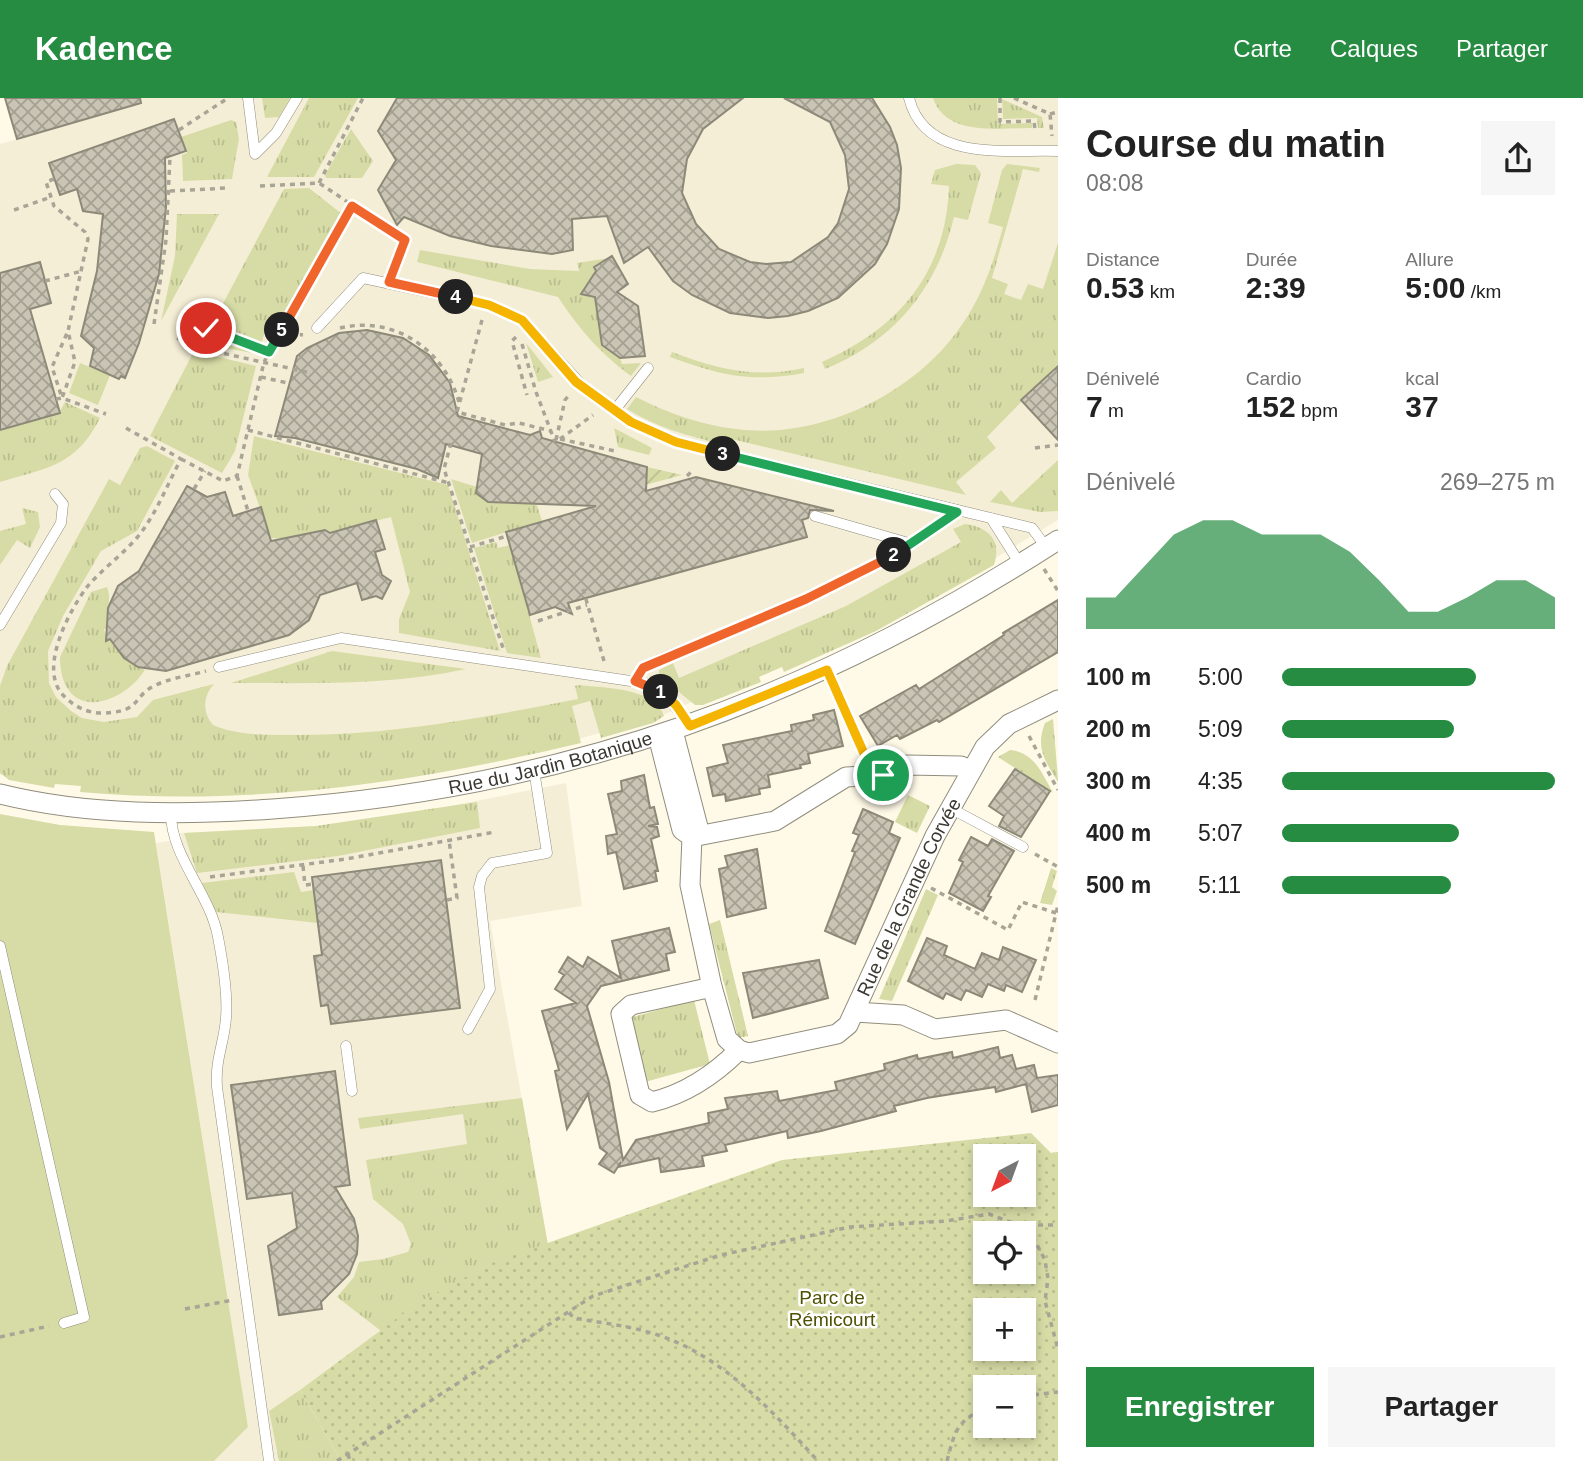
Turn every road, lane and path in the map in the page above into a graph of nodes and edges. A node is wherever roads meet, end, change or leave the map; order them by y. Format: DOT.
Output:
graph roads {
  1 [pos="228,98"];
  2 [pos="248,98"];
  3 [pos="298,98"];
  4 [pos="363,98"];
  5 [pos="909,98"];
  6 [pos="1000,98"];
  7 [pos="1014,98"];
  8 [pos="1058,112"];
  9 [pos="1050,114"];
  10 [pos="179,130"];
  11 [pos="1035,130"];
  12 [pos="1053,138"];
  13 [pos="1058,151"];
  14 [pos="170,157"];
  15 [pos="54,180"];
  16 [pos="319,183"];
  17 [pos="260,186"];
  18 [pos="227,188"];
  19 [pos="170,191"];
  20 [pos="51,197"];
  21 [pos="352,206"];
  22 [pos="13,210"];
  23 [pos="82,271"];
  24 [pos="45,281"];
  25 [pos="389,282"];
  26 [pos="482,317"];
  27 [pos="154,324"];
  28 [pos="206,328"];
  29 [pos="317,328"];
  30 [pos="329,330"];
  31 [pos="68,331"];
  32 [pos="177,338"];
  33 [pos="269,352"];
  34 [pos="264,362"];
  35 [pos="648,368"];
  36 [pos="311,373"];
  37 [pos="261,377"];
  38 [pos="288,383"];
  39 [pos="571,393"];
  40 [pos="527,395"];
  41 [pos="62,398"];
  42 [pos="56,399"];
  43 [pos="460,404"];
  44 [pos="614,411"];
  45 [pos="106,414"];
  46 [pos="594,414"];
  47 [pos="126,428"];
  48 [pos="248,430"];
  49 [pos="551,431"];
  50 [pos="557,440"];
  51 [pos="451,443"];
  52 [pos="1058,445"];
  53 [pos="1035,448"];
  54 [pos="615,451"];
  55 [pos="181,459"];
  56 [pos="205,471"];
  57 [pos="237,476"];
  58 [pos="449,483"];
  59 [pos="194,489"];
  60 [pos="55,494"];
  61 [pos="248,511"];
  62 [pos="957,512"];
  63 [pos="815,516"];
  64 [pos="991,518"];
  65 [pos="507,536"];
  66 [pos="912,544"];
  67 [pos="1052,544"];
  68 [pos="470,547"];
  69 [pos="1020,564"];
  70 [pos="583,589"];
  71 [pos="587,605"];
  72 [pos="538,621"];
  73 [pos="0,625"];
  74 [pos="504,652"];
  75 [pos="605,665"];
  76 [pos="219,667"];
  77 [pos="827,670"];
  78 [pos="635,681"];
  79 [pos="1058,701"];
  80 [pos="1019,719"];
  81 [pos="674,731"];
  82 [pos="534,770"];
  83 [pos="971,770"];
  84 [pos="874,776"];
  85 [pos="1058,790"];
  86 [pos="0,794"];
  87 [pos="950,807"];
  88 [pos="171,812"];
  89 [pos="495,832"];
  90 [pos="692,837"];
  91 [pos="449,840"];
  92 [pos="1023,847"];
  93 [pos="1035,854"];
  94 [pos="303,866"];
  95 [pos="1058,867"];
  96 [pos="194,879"];
  97 [pos="914,879"];
  98 [pos="313,884"];
  99 [pos="447,900"];
  100 [pos="1058,905"];
  101 [pos="1056,912"];
  102 [pos="0,946"];
  103 [pos="712,987"];
  104 [pos="1035,1000"];
  105 [pos="855,1012"];
  106 [pos="468,1029"];
  107 [pos="1058,1042"];
  108 [pos="346,1046"];
  109 [pos="739,1050"];
  110 [pos="352,1091"];
  111 [pos="1009,1221"];
  112 [pos="1036,1224"];
  113 [pos="1058,1224"];
  114 [pos="1036,1243"];
  115 [pos="246,1297"];
  116 [pos="185,1309"];
  117 [pos="569,1313"];
  118 [pos="64,1323"];
  119 [pos="0,1337"];
  120 [pos="1058,1349"];
  121 [pos="1058,1392"];
  122 [pos="1036,1395"];
  123 [pos="973,1414"];
  124 [pos="348,1454"];
  125 [pos="269,1461"];
  126 [pos="337,1461"];
  127 [pos="350,1461"];
  128 [pos="818,1461"];
  129 [pos="947,1461"];
  1 -- 10 [label="path"];
  2 -- 3 [label="lane"];
  4 -- 16 [label="path"];
  5 -- 13 [label="lane"];
  6 -- 11 [label="path"];
  7 -- 9 [label="path"];
  8 -- 9 [label="path"];
  9 -- 12 [label="path"];
  14 -- 19 [label="path"];
  15 -- 20 [label="path"];
  16 -- 17 [label="path"];
  16 -- 21 [label="path"];
  18 -- 19 [label="path"];
  19 -- 27 [label="path"];
  20 -- 22 [label="path"];
  20 -- 23 [label="path"];
  21 -- 25 [label="path"];
  21 -- 33 [label="path"];
  23 -- 24 [label="path"];
  23 -- 31 [label="path"];
  25 -- 29 [label="lane"];
  25 -- 44 [label="lane"];
  26 -- 43 [label="path"];
  28 -- 33 [label="path"];
  30 -- 43 [label="path"];
  31 -- 41 [label="path"];
  31 -- 41 [label="path"];
  32 -- 34 [label="path"];
  33 -- 34 [label="path"];
  34 -- 36 [label="path"];
  34 -- 37 [label="path"];
  35 -- 44 [label="lane"];
  37 -- 38 [label="path"];
  37 -- 48 [label="path"];
  39 -- 50 [label="path"];
  40 -- 49 [label="path"];
  41 -- 42 [label="path"];
  41 -- 45 [label="path"];
  43 -- 49 [label="path"];
  44 -- 62 [label="lane"];
  46 -- 50 [label="path"];
  47 -- 55 [label="path"];
  48 -- 57 [label="path"];
  48 -- 58 [label="path"];
  49 -- 50 [label="path"];
  50 -- 54 [label="path"];
  51 -- 58 [label="path"];
  52 -- 53 [label="path"];
  55 -- 56 [label="path"];
  55 -- 76 [label="path"];
  56 -- 57 [label="path"];
  56 -- 59 [label="path"];
  57 -- 61 [label="path"];
  58 -- 68 [label="path"];
  60 -- 73 [label="lane"];
  62 -- 64 [label="lane"];
  62 -- 66 [label="lane"];
  63 -- 66 [label="lane"];
  64 -- 67 [label="lane"];
  64 -- 69 [label="lane"];
  65 -- 68 [label="path"];
  66 -- 78 [label="lane"];
  67 -- 69 [label="street, Rue du Jardin Botanique"];
  68 -- 74 [label="path"];
  69 -- 77 [label="street, Rue du Jardin Botanique"];
  70 -- 71 [label="path"];
  71 -- 72 [label="path"];
  71 -- 75 [label="path"];
  76 -- 78 [label="lane"];
  77 -- 81 [label="street, Rue du Jardin Botanique"];
  77 -- 84 [label="path"];
  78 -- 81 [label="lane"];
  79 -- 80 [label="street, Rue de la Grande Corvée"];
  80 -- 83 [label="street, Rue de la Grande Corvée"];
  80 -- 85 [label="path"];
  81 -- 82 [label="street, Rue du Jardin Botanique"];
  81 -- 90 [label="street"];
  82 -- 88 [label="street, Rue du Jardin Botanique"];
  82 -- 106 [label="lane"];
  83 -- 84 [label="street"];
  83 -- 87 [label="street, Rue de la Grande Corvée"];
  84 -- 90 [label="street"];
  86 -- 88 [label="street, Rue du Jardin Botanique"];
  87 -- 92 [label="lane"];
  87 -- 97 [label="street, Rue de la Grande Corvée"];
  88 -- 96 [label="lane"];
  89 -- 91 [label="path"];
  90 -- 103 [label="street"];
  91 -- 94 [label="path"];
  91 -- 99 [label="path"];
  93 -- 95 [label="path"];
  94 -- 96 [label="path"];
  94 -- 98 [label="path"];
  96 -- 115 [label="lane"];
  97 -- 101 [label="path"];
  97 -- 105 [label="street, Rue de la Grande Corvée"];
  100 -- 101 [label="path"];
  101 -- 104 [label="path"];
  102 -- 118 [label="lane"];
  103 -- 109 [label="street"];
  103 -- 109 [label="street"];
  105 -- 107 [label="street"];
  105 -- 109 [label="street, Rue de la Grande Corvée"];
  108 -- 110 [label="lane"];
  111 -- 117 [label="path"];
  112 -- 113 [label="path"];
  114 -- 120 [label="path"];
  115 -- 116 [label="path"];
  115 -- 125 [label="lane"];
  117 -- 124 [label="path"];
  117 -- 128 [label="path"];
  118 -- 119 [label="path"];
  121 -- 122 [label="path"];
  123 -- 129 [label="path"];
  124 -- 126 [label="path"];
  124 -- 127 [label="path"];
}
